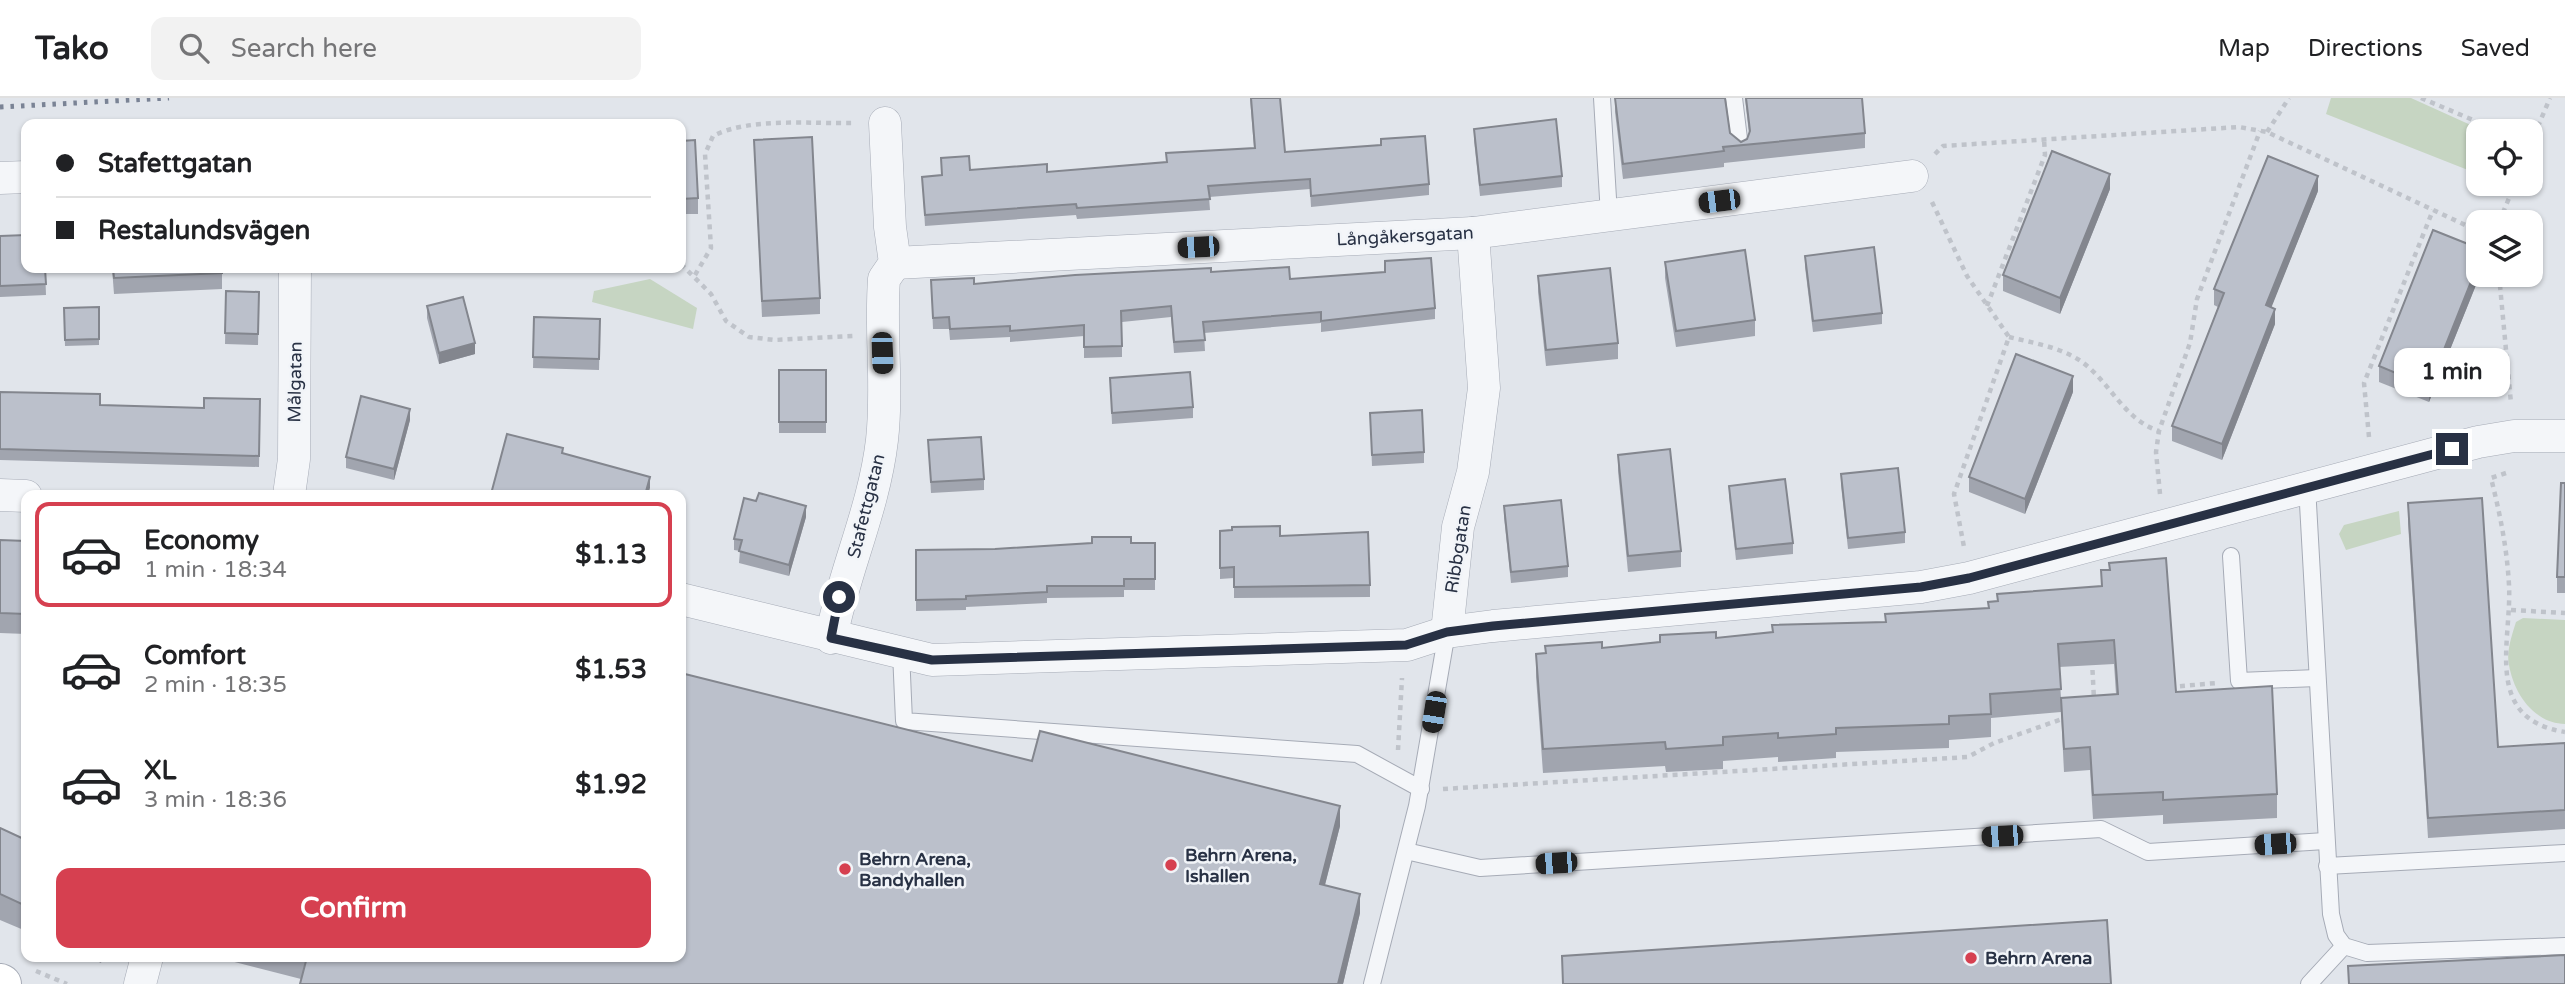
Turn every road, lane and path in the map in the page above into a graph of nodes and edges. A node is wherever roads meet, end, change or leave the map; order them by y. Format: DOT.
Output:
graph roads {
  1 [pos="1602,98"];
  2 [pos="1734,98"];
  3 [pos="2290,98"];
  4 [pos="2421,98"];
  5 [pos="2550,98"];
  6 [pos="2471,119"];
  7 [pos="2541,119"];
  8 [pos="885,123"];
  9 [pos="2260,131"];
  10 [pos="2267,132"];
  11 [pos="2044,139"];
  12 [pos="1740,147"];
  13 [pos="1912,176"];
  14 [pos="21,177"];
  15 [pos="0,178"];
  16 [pos="2433,210"];
  17 [pos="1609,215"];
  18 [pos="2466,225"];
  19 [pos="1473,233"];
  20 [pos="895,263"];
  21 [pos="686,268"];
  22 [pos="295,273"];
  23 [pos="695,275"];
  24 [pos="2500,287"];
  25 [pos="1987,306"];
  26 [pos="882,334"];
  27 [pos="2008,337"];
  28 [pos="2159,431"];
  29 [pos="2514,436"];
  30 [pos="2565,436"];
  31 [pos="2372,469"];
  32 [pos="2307,486"];
  33 [pos="290,490"];
  34 [pos="0,495"];
  35 [pos="21,496"];
  36 [pos="2168,524"];
  37 [pos="2231,556"];
  38 [pos="1969,578"];
  39 [pos="686,600"];
  40 [pos="2511,610"];
  41 [pos="2565,613"];
  42 [pos="1447,632"];
  43 [pos="831,638"];
  44 [pos="901,652"];
  45 [pos="2091,658"];
  46 [pos="2317,678"];
  47 [pos="2239,681"];
  48 [pos="2162,688"];
  49 [pos="2096,708"];
  50 [pos="2071,716"];
  51 [pos="2565,732"];
  52 [pos="1421,789"];
  53 [pos="2325,841"];
  54 [pos="1406,851"];
  55 [pos="2565,853"];
  56 [pos="2327,866"];
  57 [pos="2344,946"];
  58 [pos="2565,946"];
  59 [pos="146,962"];
  60 [pos="140,984"];
  61 [pos="1372,984"];
  62 [pos="2309,984"];
  1 -- 17 [label="lane"];
  2 -- 12 [label="lane"];
  3 -- 10 [label="path"];
  4 -- 6 [label="path"];
  5 -- 7 [label="path"];
  8 -- 20 [label="street, Stafettgatan"];
  8 -- 23 [label="path"];
  9 -- 10 [label="path"];
  9 -- 11 [label="path"];
  9 -- 28 [label="path"];
  10 -- 16 [label="path"];
  11 -- 13 [label="path"];
  11 -- 25 [label="path"];
  13 -- 17 [label="street, Långåkersgatan"];
  13 -- 25 [label="path"];
  14 -- 15 [label="street"];
  16 -- 18 [label="path"];
  16 -- 31 [label="path"];
  17 -- 19 [label="street, Långåkersgatan"];
  19 -- 20 [label="street, Långåkersgatan"];
  19 -- 42 [label="street, Ribbgatan"];
  20 -- 26 [label="street, Stafettgatan"];
  21 -- 23 [label="path"];
  22 -- 33 [label="street, Målgatan"];
  23 -- 26 [label="path"];
  24 -- 29 [label="path"];
  25 -- 27 [label="path"];
  26 -- 43 [label="street, Stafettgatan"];
  27 -- 28 [label="path"];
  27 -- 38 [label="path"];
  28 -- 36 [label="path"];
  29 -- 30 [label="street"];
  29 -- 31 [label="street"];
  29 -- 40 [label="path"];
  31 -- 32 [label="street"];
  32 -- 36 [label="street"];
  32 -- 46 [label="lane"];
  34 -- 35 [label="street"];
  36 -- 38 [label="street"];
  37 -- 47 [label="lane"];
  38 -- 42 [label="street"];
  39 -- 43 [label="street"];
  40 -- 41 [label="path"];
  40 -- 51 [label="path"];
  42 -- 44 [label="street"];
  42 -- 52 [label="lane, Ribbgatan"];
  43 -- 44 [label="street"];
  44 -- 52 [label="lane"];
  45 -- 49 [label="path"];
  46 -- 47 [label="lane"];
  46 -- 53 [label="lane"];
  47 -- 48 [label="path"];
  50 -- 52 [label="path"];
  52 -- 54 [label="lane, Ribbgatan"];
  53 -- 54 [label="lane"];
  53 -- 56 [label="lane"];
  54 -- 61 [label="lane, Ribbgatan"];
  55 -- 56 [label="lane"];
  56 -- 57 [label="lane"];
  57 -- 58 [label="lane"];
  57 -- 62 [label="lane"];
  59 -- 60 [label="street"];
}
